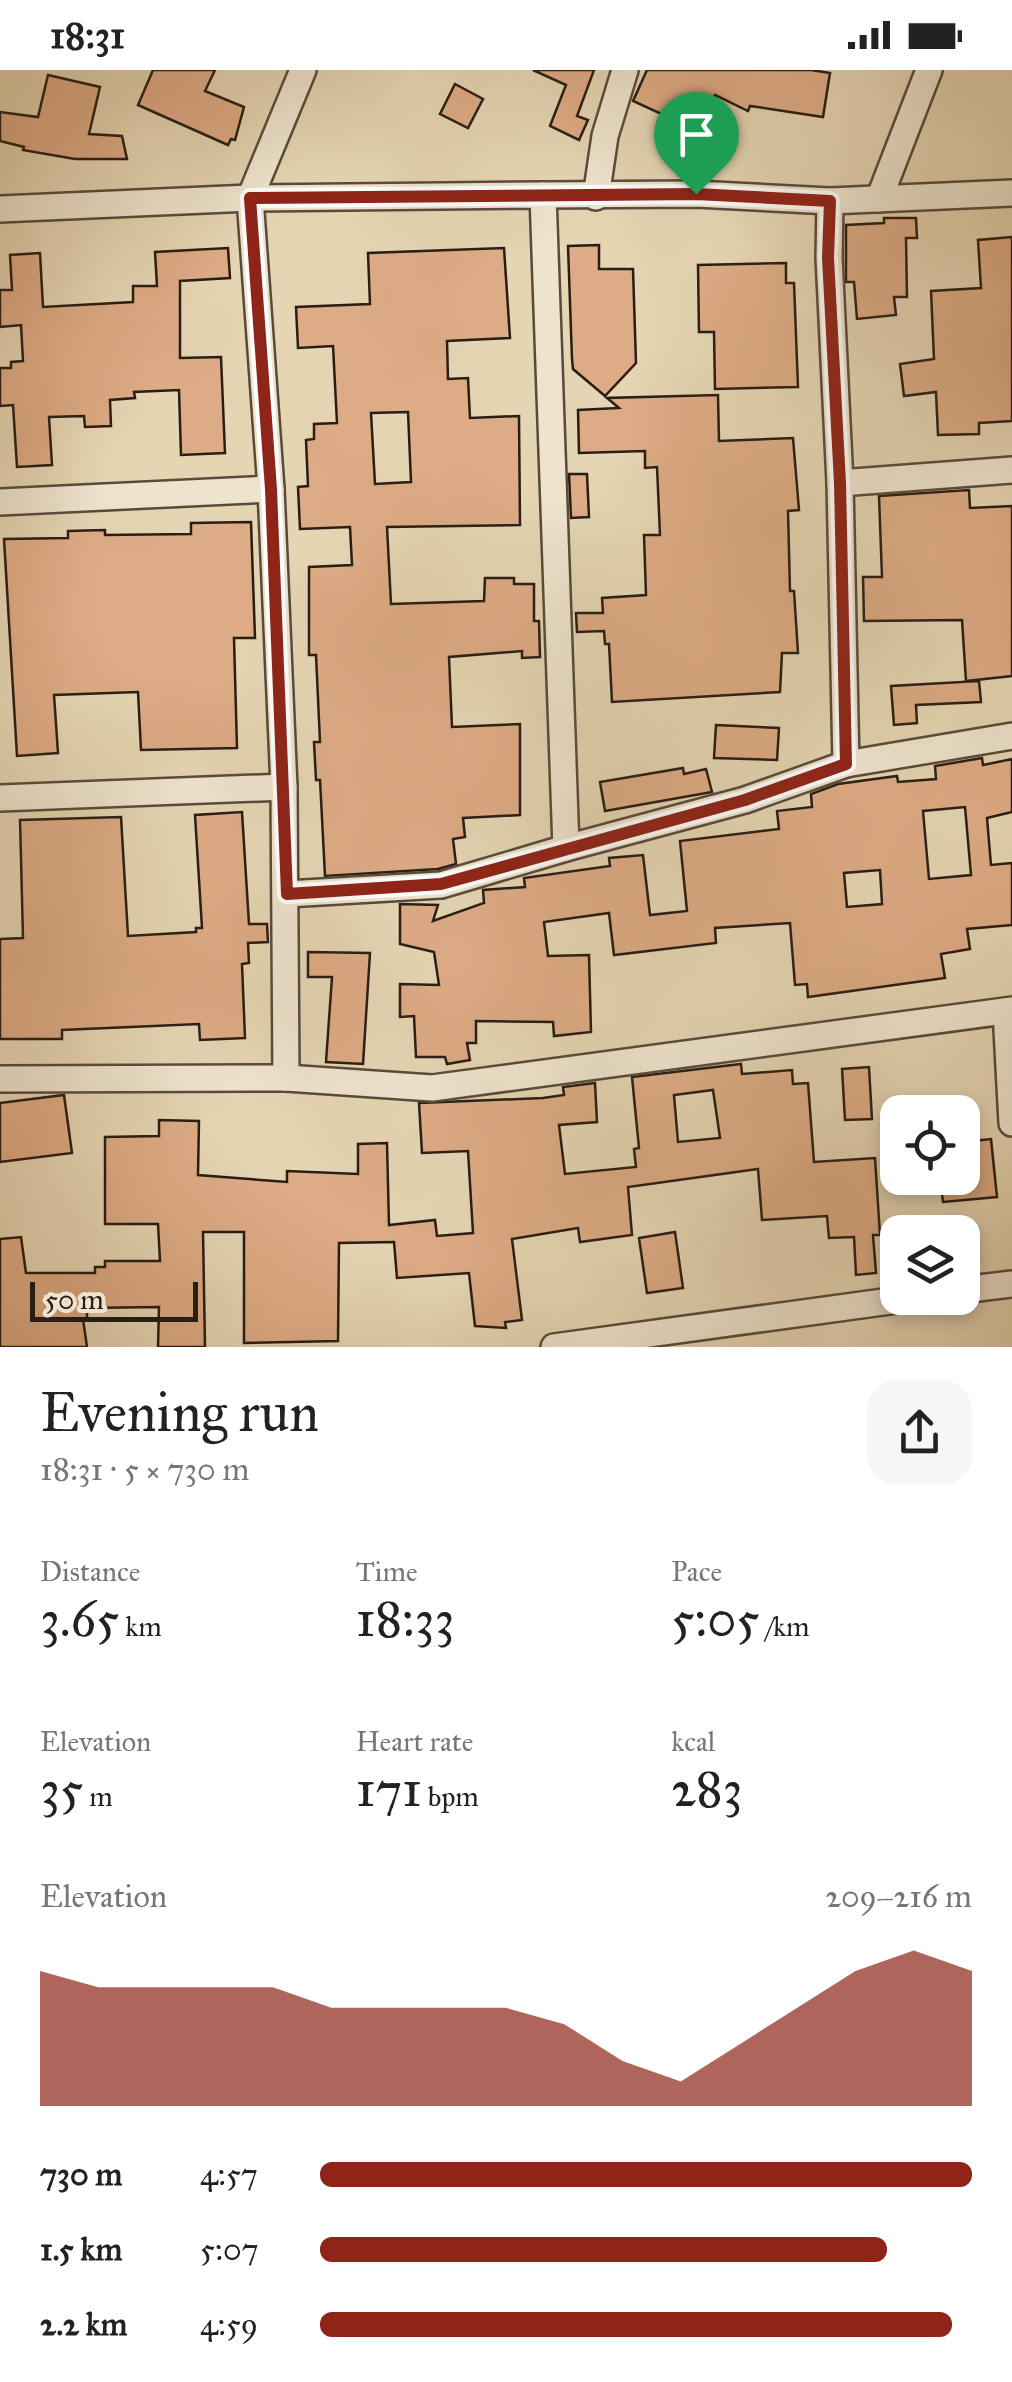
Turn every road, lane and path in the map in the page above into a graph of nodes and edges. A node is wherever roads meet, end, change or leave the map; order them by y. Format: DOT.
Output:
graph roads {
  1 [pos="304,70"];
  2 [pos="625,70"];
  3 [pos="929,70"];
  4 [pos="1012,193"];
  5 [pos="543,196"];
  6 [pos="596,197"];
  7 [pos="250,198"];
  8 [pos="879,198"];
  9 [pos="830,201"];
  10 [pos="0,209"];
  11 [pos="1012,470"];
  12 [pos="840,483"];
  13 [pos="271,489"];
  14 [pos="0,502"];
  15 [pos="1012,736"];
  16 [pos="846,764"];
  17 [pos="284,788"];
  18 [pos="0,798"];
  19 [pos="566,848"];
  20 [pos="287,894"];
  21 [pos="1009,1011"];
  22 [pos="286,1078"];
  23 [pos="0,1080"];
  24 [pos="1012,1123"];
  25 [pos="1012,1284"];
  26 [pos="980,1288"];
  27 [pos="880,1304"];
  28 [pos="700,1337"];
  29 [pos="554,1347"];
  1 -- 7 [label="street"];
  2 -- 6 [label="street"];
  3 -- 8 [label="street"];
  4 -- 8 [label="street"];
  5 -- 6 [label="street"];
  5 -- 7 [label="street"];
  5 -- 19 [label="street"];
  6 -- 9 [label="street"];
  7 -- 10 [label="street"];
  7 -- 13 [label="street"];
  8 -- 9 [label="street"];
  9 -- 12 [label="street"];
  11 -- 12 [label="street"];
  12 -- 16 [label="street"];
  13 -- 14 [label="street"];
  13 -- 17 [label="street"];
  15 -- 16 [label="street"];
  16 -- 19 [label="street"];
  17 -- 18 [label="street"];
  17 -- 20 [label="street"];
  19 -- 20 [label="street"];
  20 -- 22 [label="street"];
  21 -- 22 [label="street"];
  21 -- 24 [label="street"];
  22 -- 23 [label="street"];
  25 -- 26 [label="street"];
  27 -- 28 [label="street"];
  28 -- 29 [label="street"];
}
